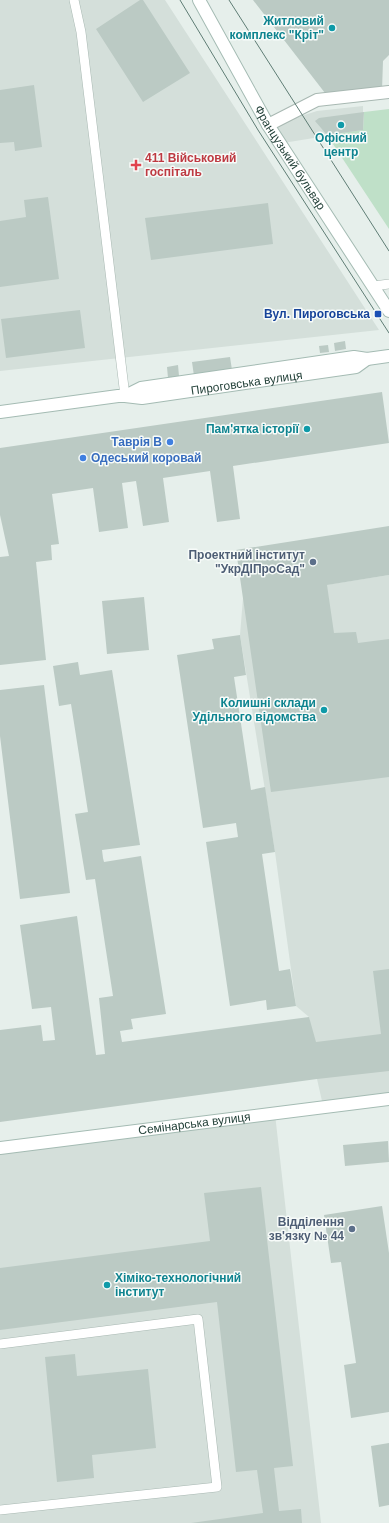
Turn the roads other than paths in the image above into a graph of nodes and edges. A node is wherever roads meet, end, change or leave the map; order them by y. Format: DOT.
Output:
graph roads {
  1 [pos="74,0"];
  2 [pos="199,0"];
  3 [pos="389,92"];
  4 [pos="268,125"];
  5 [pos="389,284"];
  6 [pos="374,286"];
  7 [pos="389,311"];
  8 [pos="389,356"];
  9 [pos="125,396"];
  10 [pos="0,412"];
  11 [pos="389,1099"];
  12 [pos="0,1148"];
  13 [pos="0,1344"];
  14 [pos="0,1510"];
  1 -- 9 [label="lane"];
  2 -- 4 [label="street, Французький бульвар"];
  3 -- 4 [label="street"];
  4 -- 6 [label="street, Французький бульвар"];
  5 -- 6 [label="lane"];
  6 -- 7 [label="street, Французький бульвар"];
  8 -- 9 [label="street, Пироговська вулиця"];
  9 -- 10 [label="street, Пироговська вулиця"];
  11 -- 12 [label="street, Семінарська вулиця"];
  13 -- 14 [label="lane"];
}
